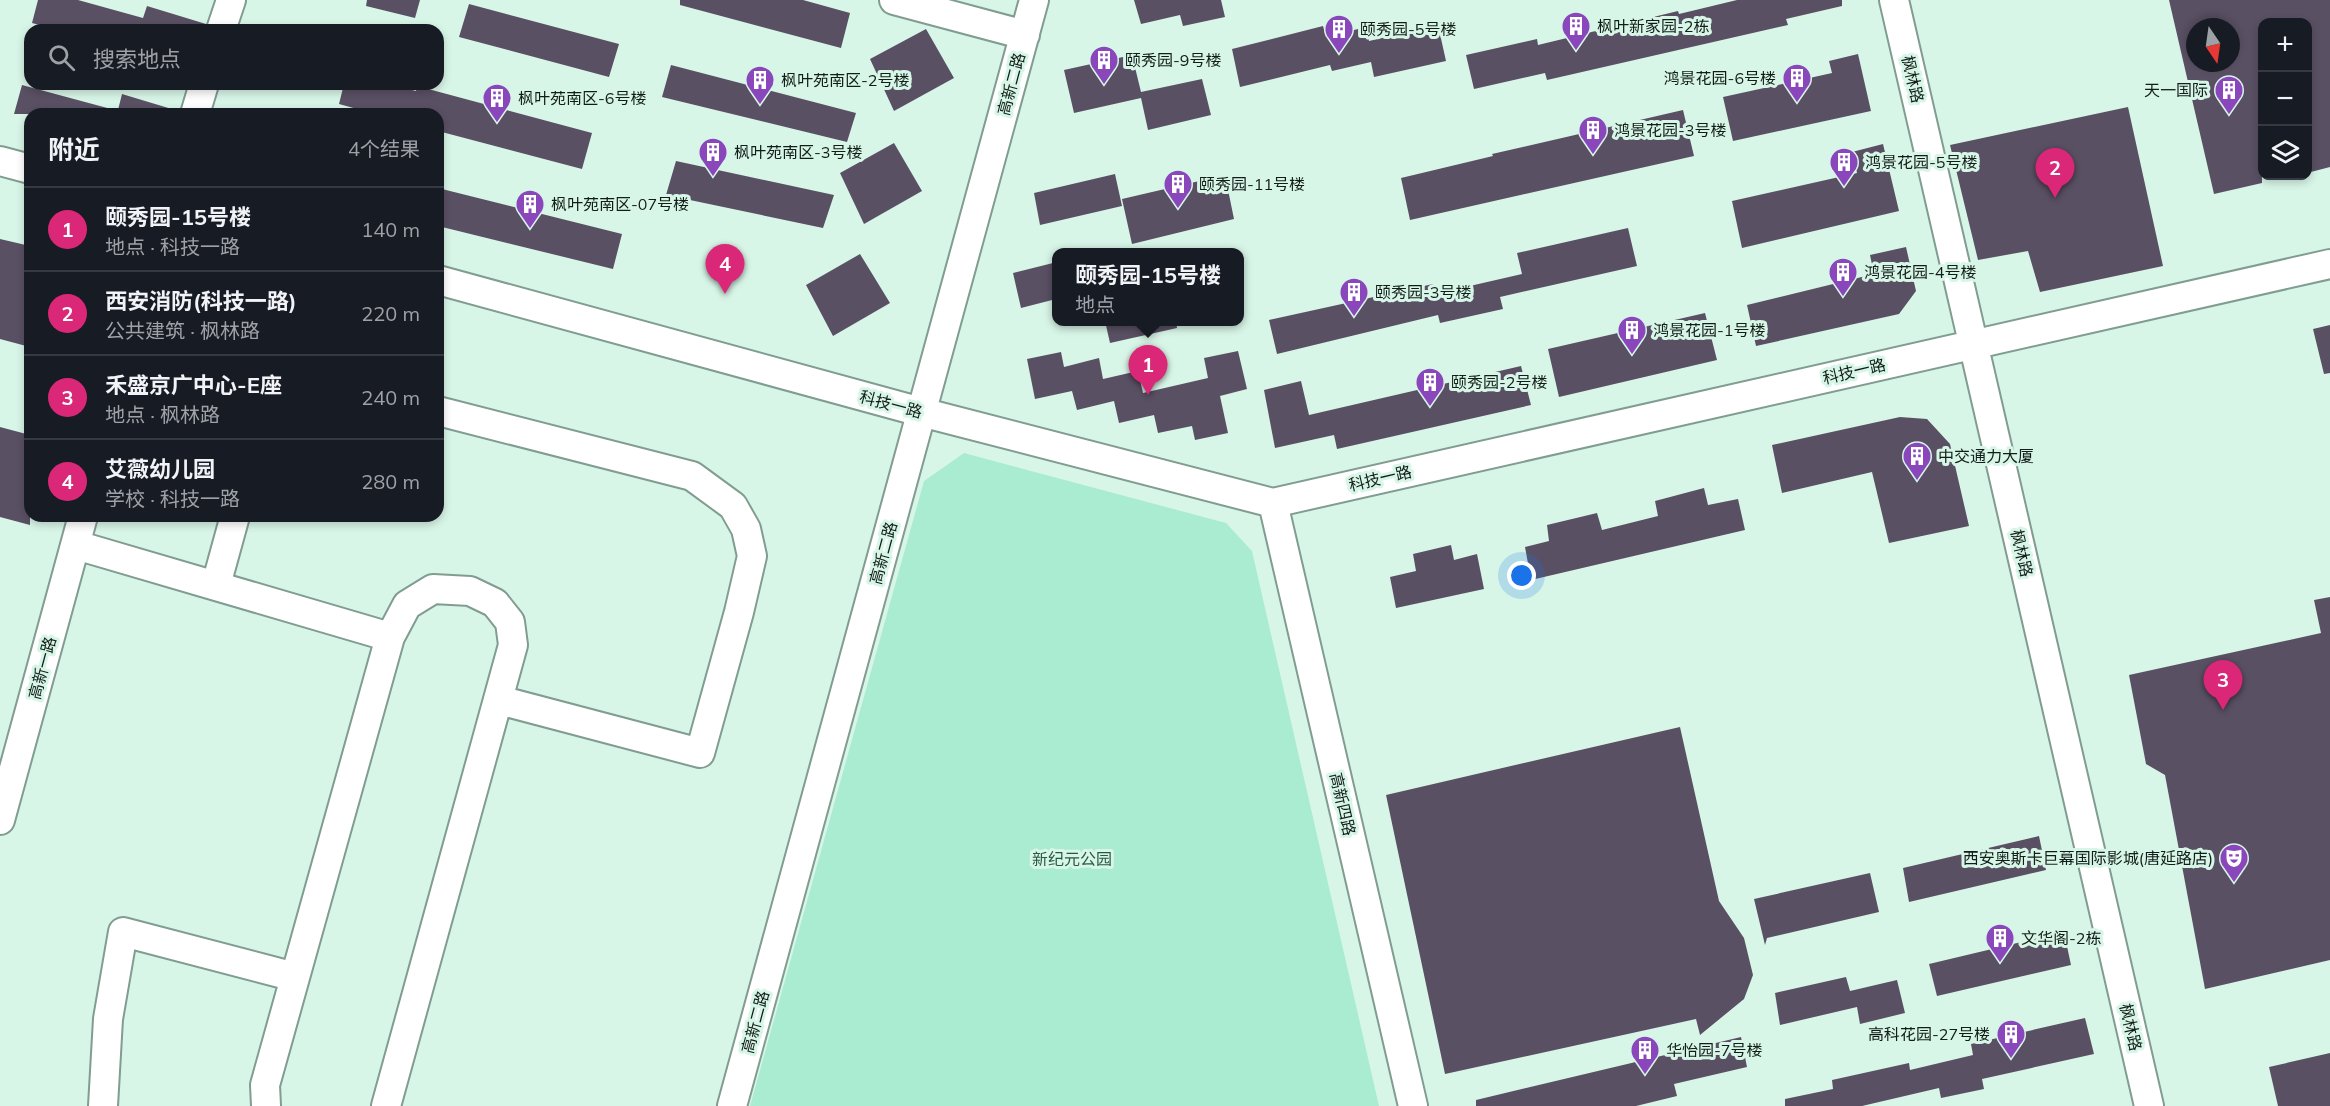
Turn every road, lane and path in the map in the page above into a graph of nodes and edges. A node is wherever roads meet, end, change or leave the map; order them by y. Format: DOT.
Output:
graph roads {
  1 [pos="231,0"];
  2 [pos="894,0"];
  3 [pos="1014,0"];
  4 [pos="1034,0"];
  5 [pos="1894,0"];
  6 [pos="223,24"];
  7 [pos="1016,33"];
  8 [pos="202,90"];
  9 [pos="197,108"];
  10 [pos="0,161"];
  11 [pos="24,167"];
  12 [pos="2330,264"];
  13 [pos="444,282"];
  14 [pos="1974,344"];
  15 [pos="912,410"];
  16 [pos="444,413"];
  17 [pos="1273,502"];
  18 [pos="82,522"];
  19 [pos="234,522"];
  20 [pos="76,544"];
  21 [pos="216,585"];
  22 [pos="390,637"];
  23 [pos="499,700"];
  24 [pos="0,820"];
  25 [pos="295,977"];
  26 [pos="103,1106"];
  27 [pos="266,1106"];
  28 [pos="386,1106"];
  29 [pos="712,1106"];
  30 [pos="732,1106"];
  31 [pos="1413,1106"];
  32 [pos="2149,1106"];
  1 -- 6 [label="street"];
  2 -- 7 [label="street"];
  3 -- 7 [label="street, 高新二路"];
  4 -- 7 [label="street, 高新二路"];
  5 -- 14 [label="street, 枫林路"];
  7 -- 15 [label="street, 高新二路"];
  8 -- 9 [label="street"];
  10 -- 11 [label="street"];
  12 -- 14 [label="street, 科技一路"];
  13 -- 15 [label="street, 科技一路"];
  14 -- 17 [label="street, 科技一路"];
  14 -- 32 [label="street, 枫林路"];
  15 -- 17 [label="street, 科技一路"];
  15 -- 29 [label="street, 高新二路"];
  15 -- 30 [label="street, 高新二路"];
  16 -- 23 [label="street"];
  17 -- 31 [label="street, 高新四路"];
  18 -- 20 [label="street, 高新一路"];
  19 -- 21 [label="street"];
  20 -- 21 [label="street"];
  20 -- 24 [label="street, 高新一路"];
  21 -- 22 [label="street"];
  22 -- 23 [label="street"];
  22 -- 25 [label="street"];
  23 -- 28 [label="street"];
  25 -- 26 [label="street"];
  25 -- 27 [label="street"];
}
